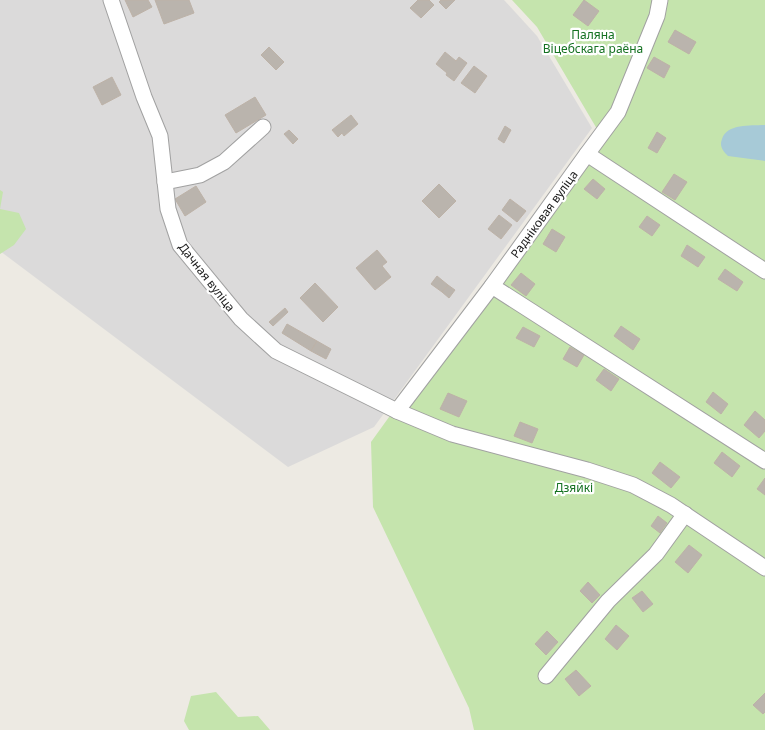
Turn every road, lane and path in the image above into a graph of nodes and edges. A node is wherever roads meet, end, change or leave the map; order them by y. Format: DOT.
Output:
graph roads {
  1 [pos="111,0"];
  2 [pos="660,0"];
  3 [pos="263,127"];
  4 [pos="587,154"];
  5 [pos="165,182"];
  6 [pos="765,271"];
  7 [pos="492,286"];
  8 [pos="398,411"];
  9 [pos="765,461"];
  10 [pos="685,514"];
  11 [pos="765,568"];
  12 [pos="546,676"];
  1 -- 5 [label="street, Дачная вуліца"];
  2 -- 4 [label="street, Радніковая вуліца"];
  3 -- 5 [label="street"];
  4 -- 6 [label="street"];
  4 -- 7 [label="street, Радніковая вуліца"];
  5 -- 8 [label="street, Дачная вуліца"];
  7 -- 8 [label="street, Радніковая вуліца"];
  7 -- 9 [label="street"];
  8 -- 10 [label="street, Дачная вуліца"];
  10 -- 11 [label="street, Дачная вуліца"];
  10 -- 12 [label="street"];
}
